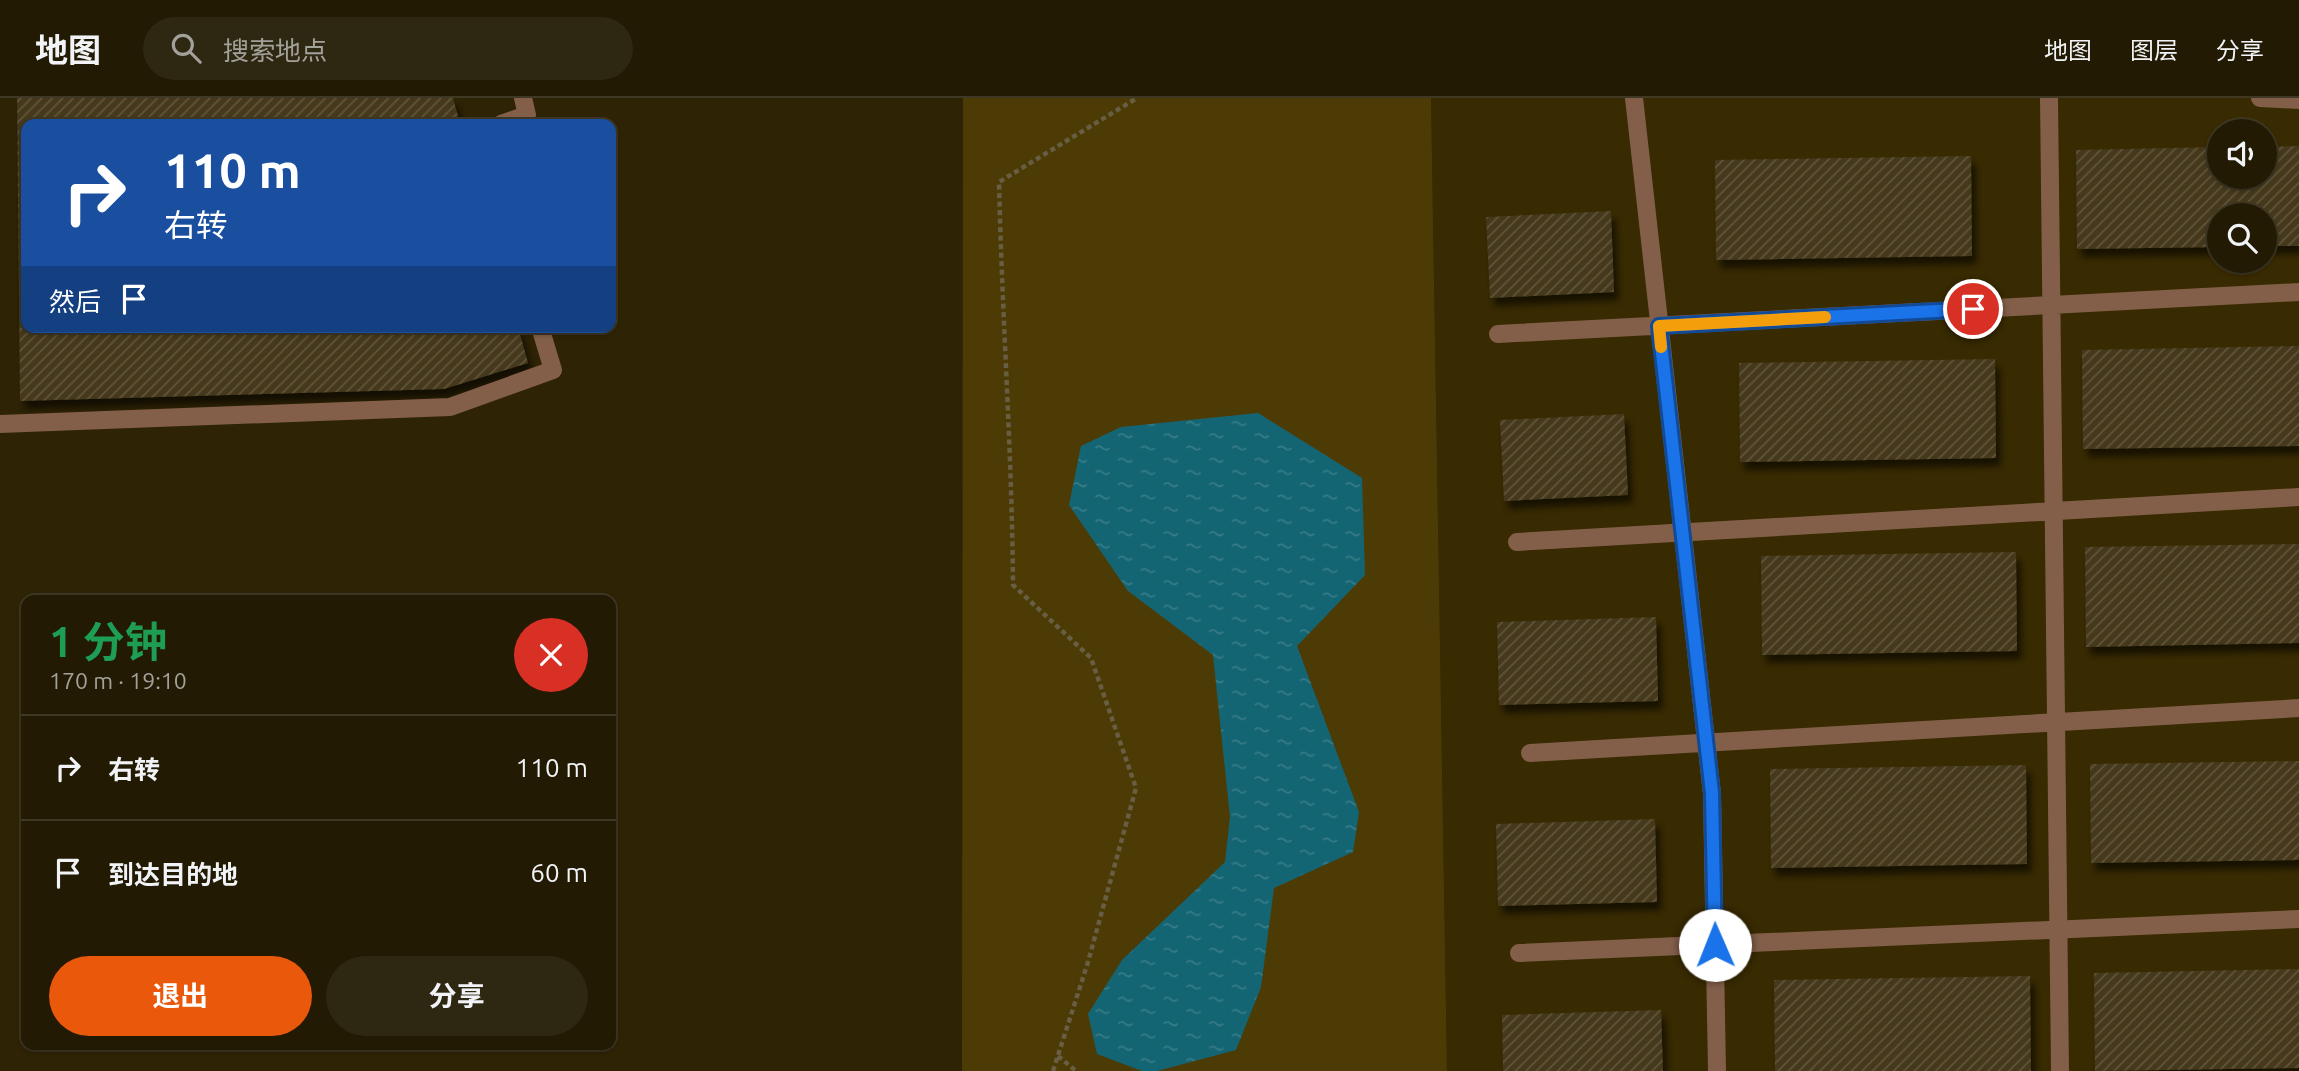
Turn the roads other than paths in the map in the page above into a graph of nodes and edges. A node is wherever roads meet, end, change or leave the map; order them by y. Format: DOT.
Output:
graph roads {
  1 [pos="523,98"];
  2 [pos="1634,98"];
  3 [pos="2049,98"];
  4 [pos="2260,98"];
  5 [pos="2299,100"];
  6 [pos="515,119"];
  7 [pos="2299,292"];
  8 [pos="2051,305"];
  9 [pos="1659,326"];
  10 [pos="542,333"];
  11 [pos="1498,334"];
  12 [pos="0,424"];
  13 [pos="2299,497"];
  14 [pos="2053,511"];
  15 [pos="1682,532"];
  16 [pos="1517,542"];
  17 [pos="2299,708"];
  18 [pos="2056,722"];
  19 [pos="1706,743"];
  20 [pos="1530,752"];
  21 [pos="2299,919"];
  22 [pos="2058,930"];
  23 [pos="1715,945"];
  24 [pos="1519,953"];
  25 [pos="1717,1071"];
  26 [pos="2060,1071"];
  1 -- 6 [label="lane"];
  2 -- 9 [label="lane"];
  3 -- 8 [label="lane"];
  4 -- 5 [label="lane"];
  7 -- 8 [label="lane"];
  8 -- 9 [label="lane"];
  8 -- 14 [label="lane"];
  9 -- 11 [label="lane"];
  9 -- 15 [label="lane"];
  10 -- 12 [label="lane"];
  13 -- 14 [label="lane"];
  14 -- 15 [label="lane"];
  14 -- 18 [label="lane"];
  15 -- 16 [label="lane"];
  15 -- 19 [label="lane"];
  17 -- 18 [label="lane"];
  18 -- 19 [label="lane"];
  18 -- 22 [label="lane"];
  19 -- 20 [label="lane"];
  19 -- 23 [label="lane"];
  21 -- 22 [label="lane"];
  22 -- 23 [label="lane"];
  22 -- 26 [label="lane"];
  23 -- 24 [label="lane"];
  23 -- 25 [label="lane"];
}
